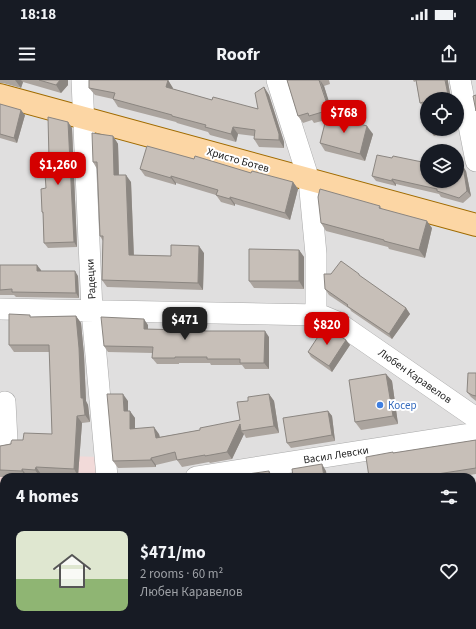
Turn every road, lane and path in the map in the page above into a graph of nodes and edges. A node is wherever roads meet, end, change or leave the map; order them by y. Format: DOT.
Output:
graph roads {
  1 [pos="82,80"];
  2 [pos="277,80"];
  3 [pos="466,86"];
  4 [pos="0,95"];
  5 [pos="83,117"];
  6 [pos="476,161"];
  7 [pos="309,180"];
  8 [pos="476,225"];
  9 [pos="0,309"];
  10 [pos="92,311"];
  11 [pos="316,315"];
  12 [pos="5,402"];
  13 [pos="476,418"];
  14 [pos="476,433"];
  15 [pos="0,442"];
  16 [pos="280,470"];
  17 [pos="107,473"];
  18 [pos="244,473"];
  1 -- 5 [label="street, Радецки"];
  2 -- 7 [label="street"];
  3 -- 6 [label="street"];
  4 -- 5 [label="main road, Христо Ботев"];
  5 -- 7 [label="main road, Христо Ботев"];
  5 -- 10 [label="street, Радецки"];
  7 -- 8 [label="main road, Христо Ботев"];
  7 -- 11 [label="street"];
  9 -- 10 [label="street, Любен Каравелов"];
  10 -- 11 [label="street, Любен Каравелов"];
  10 -- 17 [label="street, Радецки"];
  11 -- 13 [label="street, Любен Каравелов"];
  12 -- 15 [label="street"];
  14 -- 16 [label="street, Васил Левски"];
  16 -- 18 [label="street, Васил Левски"];
}
